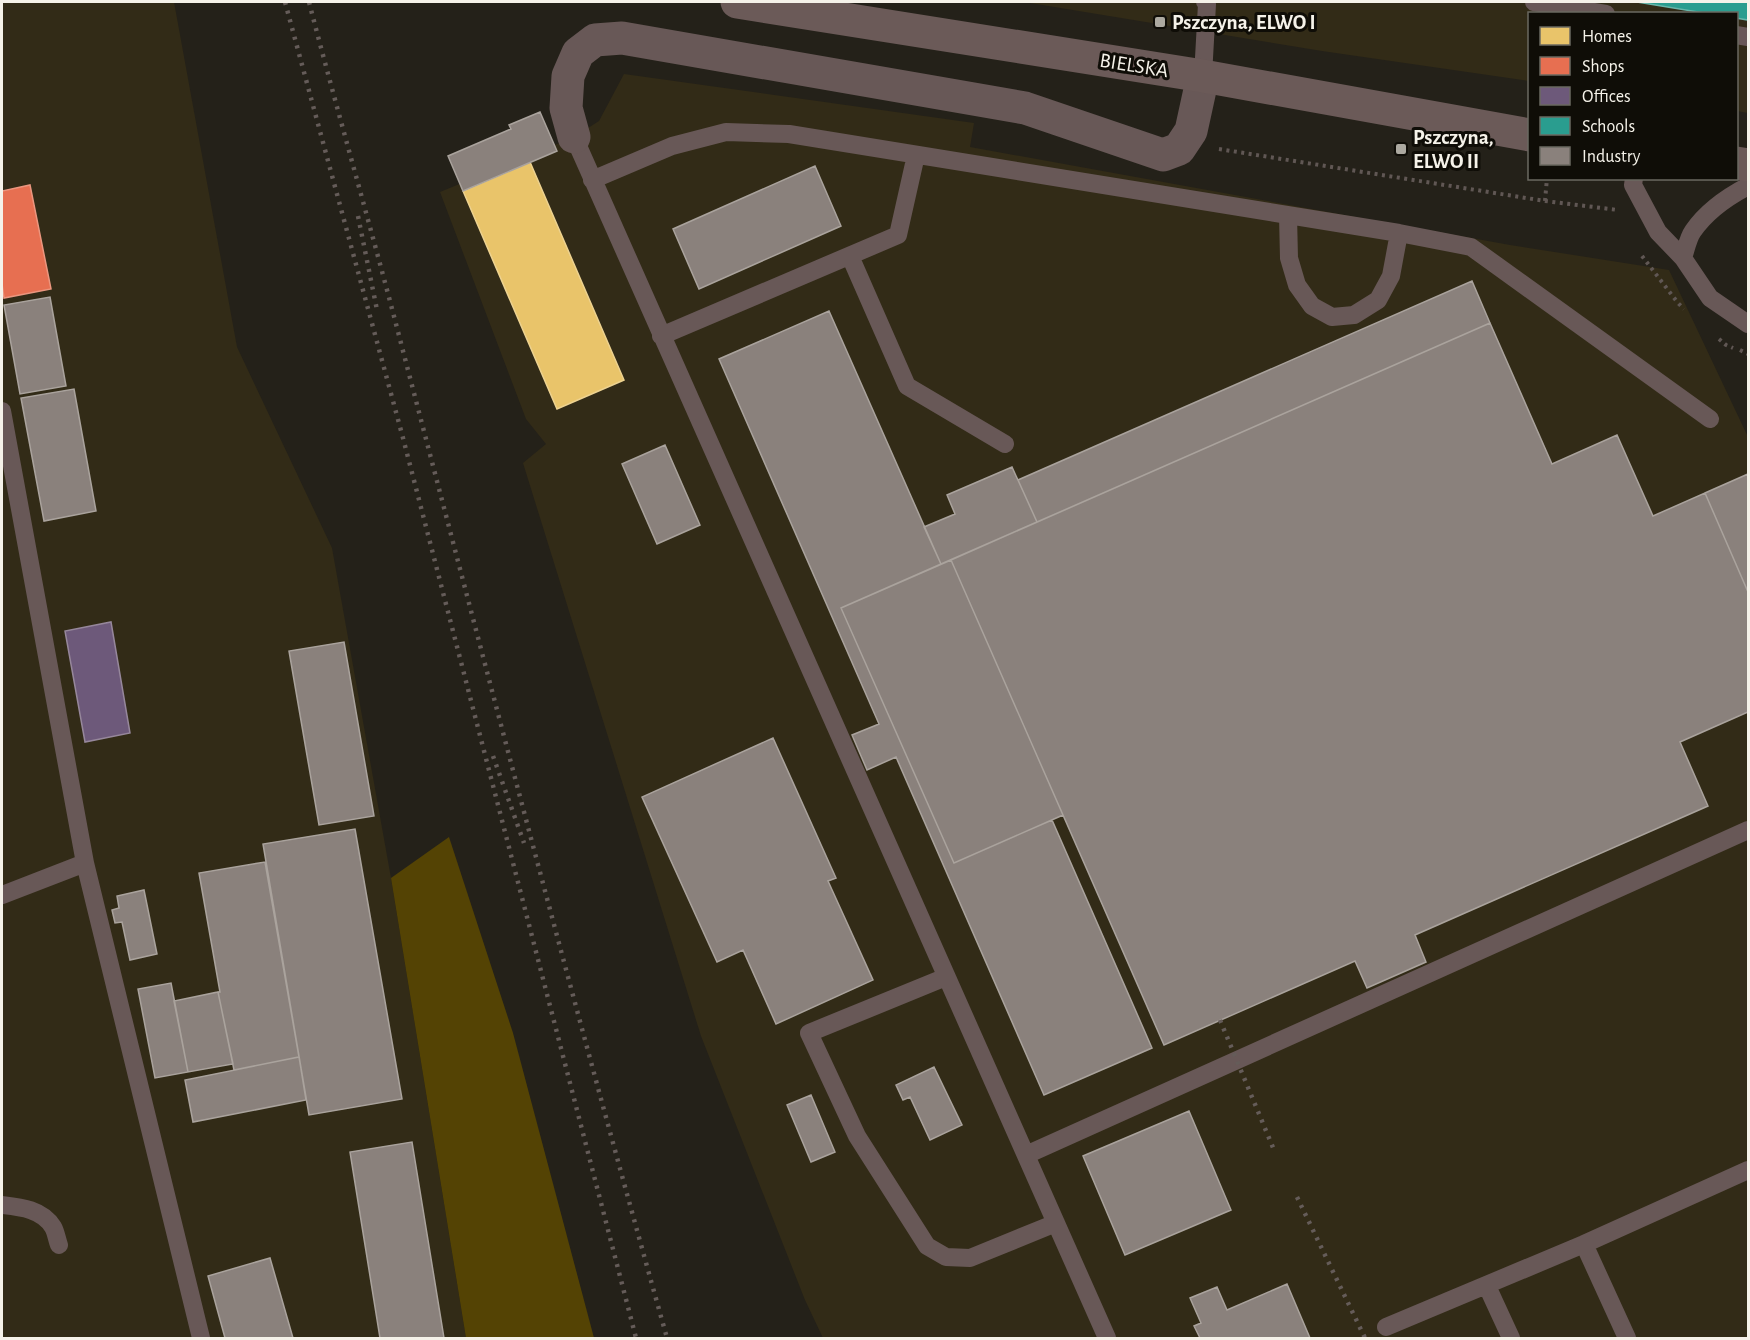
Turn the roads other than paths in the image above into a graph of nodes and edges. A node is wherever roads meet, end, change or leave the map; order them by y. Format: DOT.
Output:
graph roads {
  1 [pos="737,2"];
  2 [pos="1205,2"];
  3 [pos="1534,2"];
  4 [pos="1594,12"];
  5 [pos="1203,76"];
  6 [pos="1528,135"];
  7 [pos="574,138"];
  8 [pos="916,154"];
  9 [pos="591,180"];
  10 [pos="1634,180"];
  11 [pos="1749,186"];
  12 [pos="1288,215"];
  13 [pos="1399,233"];
  14 [pos="850,256"];
  15 [pos="1683,258"];
  16 [pos="1749,324"];
  17 [pos="661,336"];
  18 [pos="2,411"];
  19 [pos="1710,419"];
  20 [pos="1005,444"];
  21 [pos="1749,830"];
  22 [pos="85,863"];
  23 [pos="2,896"];
  24 [pos="946,977"];
  25 [pos="1026,1155"];
  26 [pos="1749,1170"];
  27 [pos="2,1205"];
  28 [pos="1056,1223"];
  29 [pos="1584,1244"];
  30 [pos="59,1245"];
  31 [pos="1487,1286"];
  32 [pos="1386,1327"];
  33 [pos="201,1338"];
  34 [pos="1107,1338"];
  35 [pos="1511,1338"];
  36 [pos="1627,1338"];
  1 -- 5 [label="main road, BIELSKA"];
  2 -- 5 [label="lane"];
  3 -- 4 [label="lane"];
  5 -- 6 [label="main road, BIELSKA"];
  5 -- 7 [label="street"];
  7 -- 9 [label="lane"];
  8 -- 9 [label="lane"];
  8 -- 12 [label="lane"];
  8 -- 14 [label="lane"];
  9 -- 17 [label="lane"];
  10 -- 15 [label="lane"];
  11 -- 15 [label="lane"];
  12 -- 13 [label="lane"];
  12 -- 13 [label="lane"];
  13 -- 19 [label="lane"];
  14 -- 17 [label="lane"];
  14 -- 20 [label="lane"];
  15 -- 16 [label="lane"];
  17 -- 24 [label="lane"];
  18 -- 22 [label="lane"];
  21 -- 25 [label="lane"];
  22 -- 23 [label="lane"];
  22 -- 33 [label="lane"];
  24 -- 25 [label="lane"];
  24 -- 28 [label="lane"];
  25 -- 28 [label="lane"];
  26 -- 29 [label="lane"];
  27 -- 30 [label="lane"];
  28 -- 34 [label="lane"];
  29 -- 31 [label="lane"];
  29 -- 36 [label="lane"];
  31 -- 32 [label="lane"];
  31 -- 35 [label="lane"];
}
